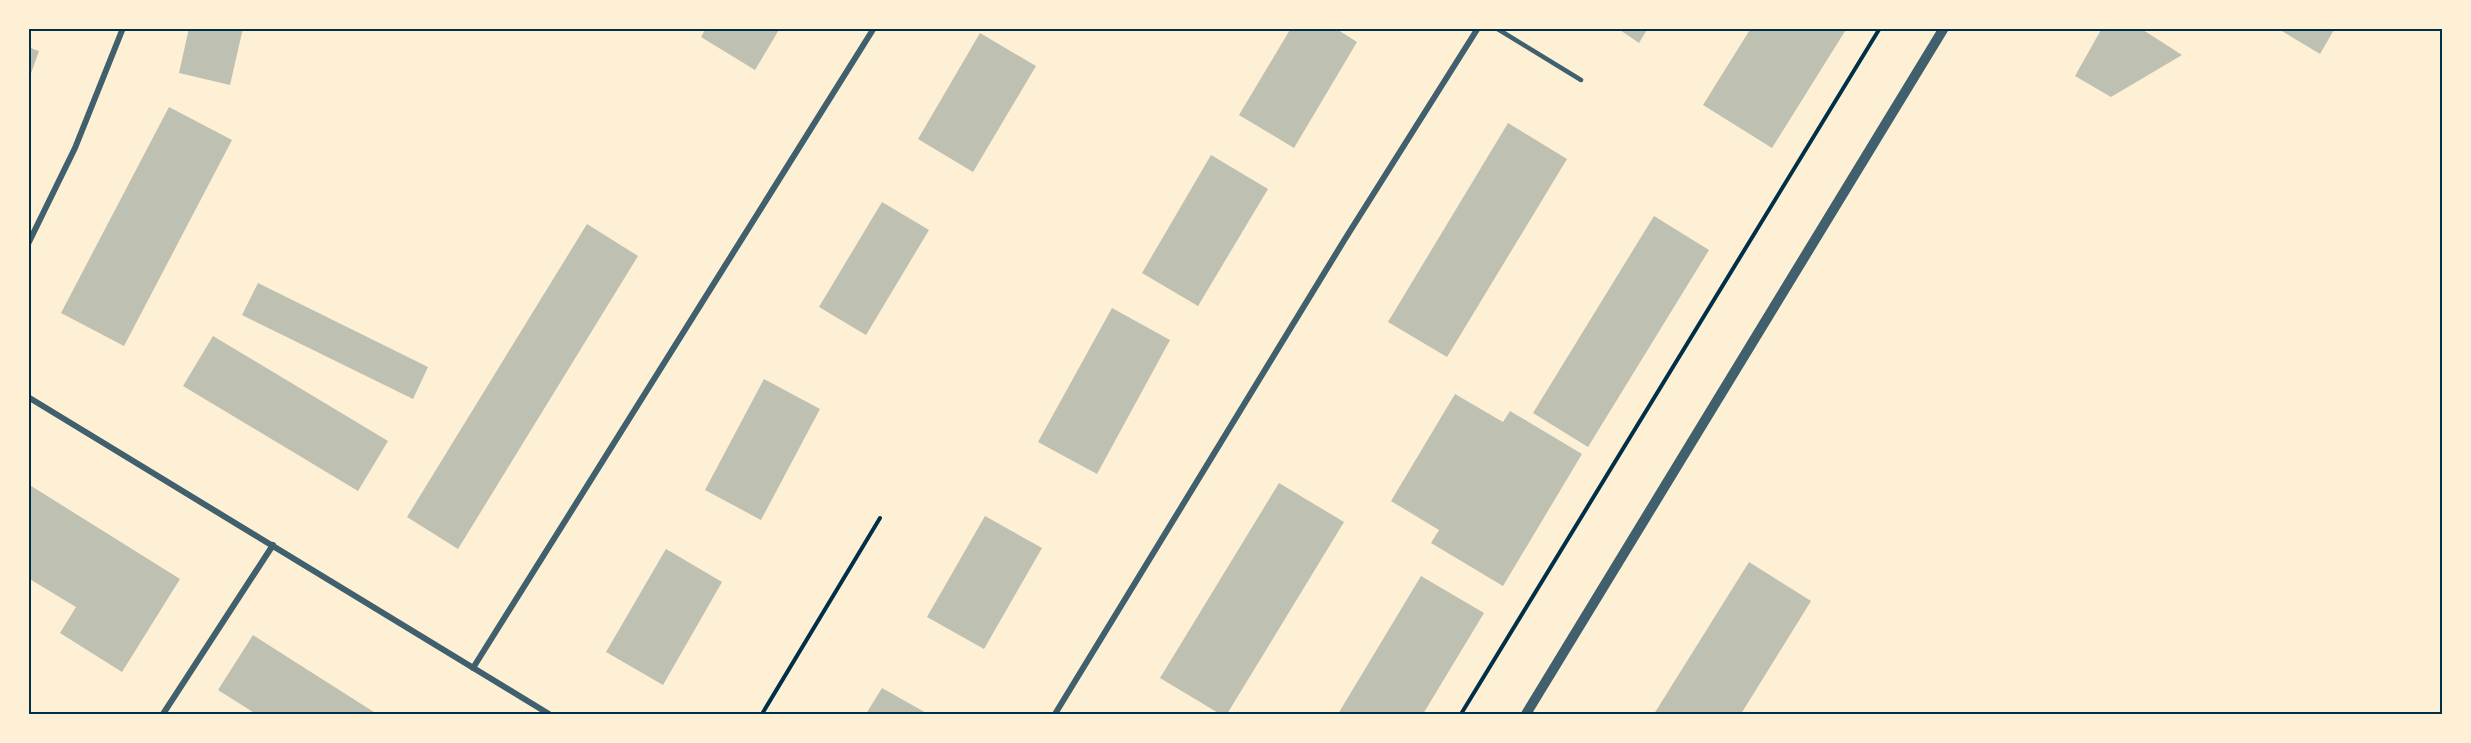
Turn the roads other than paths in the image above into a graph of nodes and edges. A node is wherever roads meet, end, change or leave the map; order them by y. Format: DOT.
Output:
graph roads {
  1 [pos="123,28"];
  2 [pos="874,28"];
  3 [pos="1479,28"];
  4 [pos="1496,28"];
  5 [pos="1944,28"];
  6 [pos="1581,80"];
  7 [pos="28,244"];
  8 [pos="28,397"];
  9 [pos="273,545"];
  10 [pos="473,668"];
  11 [pos="163,714"];
  12 [pos="549,714"];
  13 [pos="1055,714"];
  14 [pos="1526,714"];
  1 -- 7 [label="street"];
  2 -- 10 [label="street"];
  3 -- 13 [label="street"];
  4 -- 6 [label="lane"];
  5 -- 14 [label="street"];
  8 -- 9 [label="street"];
  9 -- 10 [label="street"];
  9 -- 11 [label="street"];
  10 -- 12 [label="street"];
}
